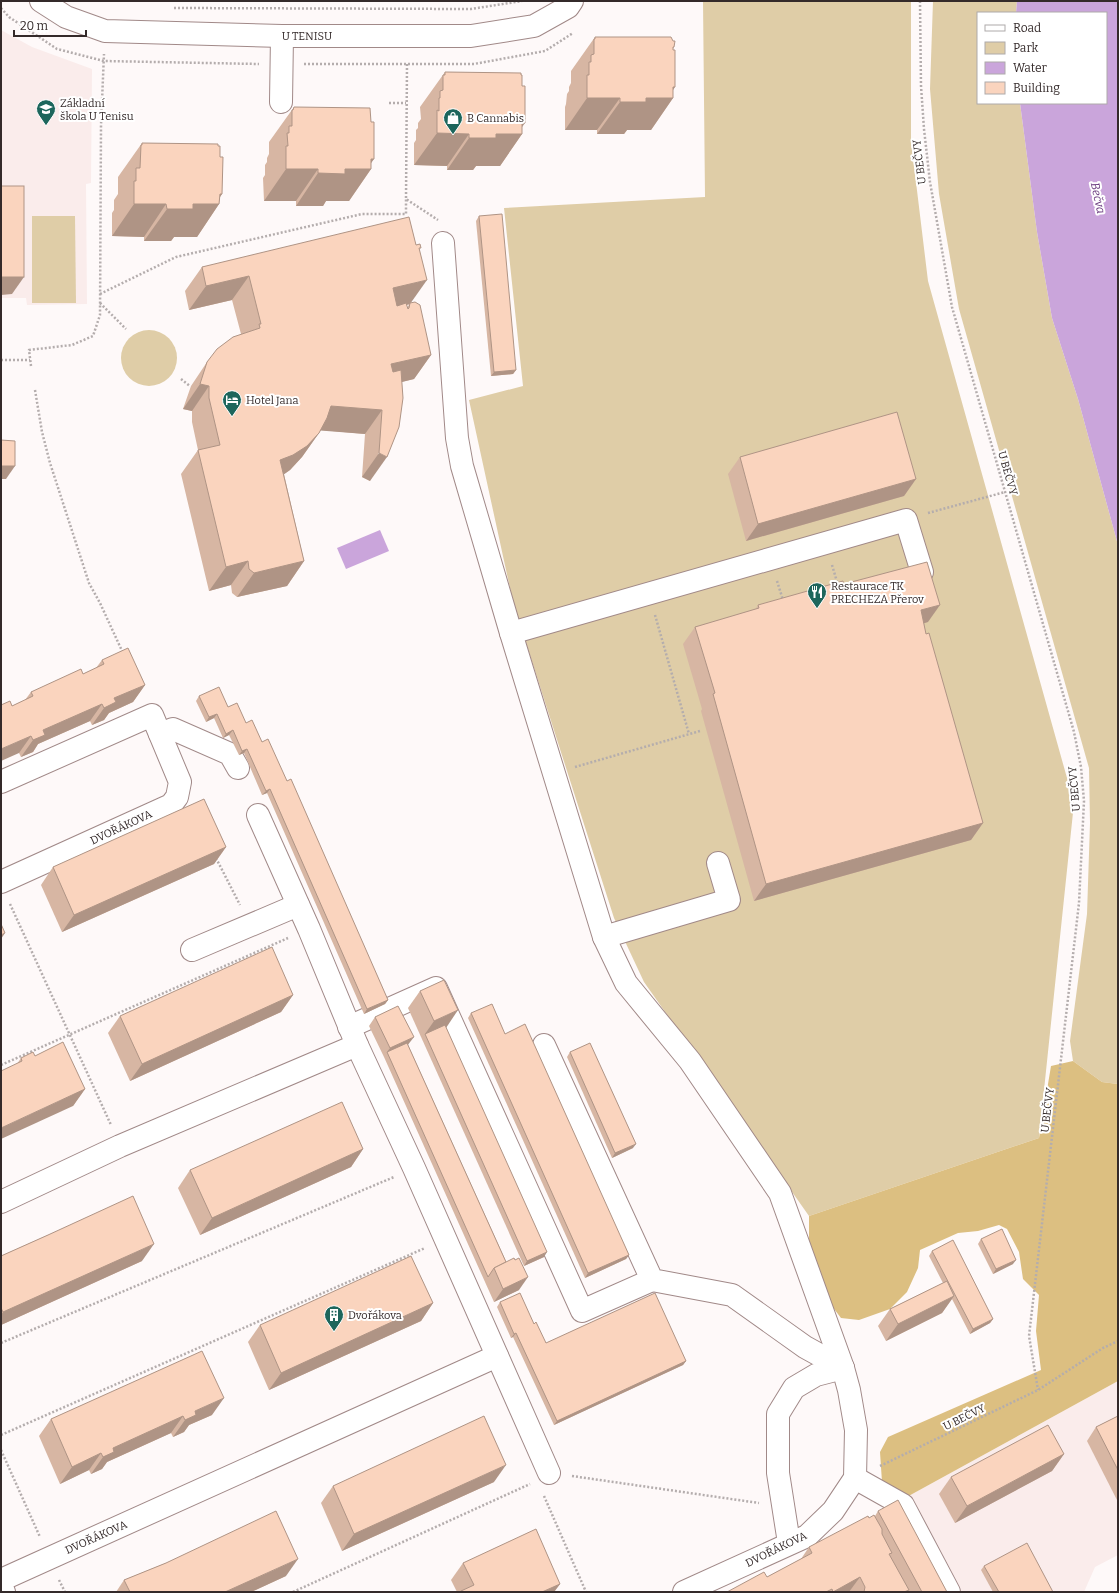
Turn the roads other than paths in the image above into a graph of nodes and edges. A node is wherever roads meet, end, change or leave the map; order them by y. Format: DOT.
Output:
graph roads {
  1 [pos="41,1"];
  2 [pos="572,1"];
  3 [pos="282,36"];
  4 [pos="281,102"];
  5 [pos="442,234"];
  6 [pos="922,572"];
  7 [pos="511,633"];
  8 [pos="160,734"];
  9 [pos="238,768"];
  10 [pos="1,782"];
  11 [pos="258,814"];
  12 [pos="718,863"];
  13 [pos="4,890"];
  14 [pos="298,905"];
  15 [pos="604,937"];
  16 [pos="192,950"];
  17 [pos="353,1036"];
  18 [pos="544,1045"];
  19 [pos="1,1202"];
  20 [pos="652,1280"];
  21 [pos="497,1356"];
  22 [pos="843,1368"];
  23 [pos="543,1477"];
  24 [pos="856,1478"];
  25 [pos="789,1543"];
  26 [pos="1,1580"];
  27 [pos="1,1585"];
  28 [pos="4,1592"];
  29 [pos="684,1592"];
  30 [pos="949,1592"];
  1 -- 3 [label="street, U TENISU"];
  2 -- 3 [label="street, U TENISU"];
  3 -- 4 [label="street"];
  5 -- 7 [label="street"];
  6 -- 7 [label="street"];
  7 -- 15 [label="street"];
  8 -- 9 [label="street"];
  8 -- 10 [label="street, DVOŘÁKOVA"];
  8 -- 13 [label="street, DVOŘÁKOVA"];
  11 -- 14 [label="street"];
  12 -- 15 [label="street"];
  14 -- 16 [label="street"];
  14 -- 17 [label="street"];
  15 -- 22 [label="street"];
  17 -- 19 [label="street"];
  17 -- 20 [label="street"];
  17 -- 21 [label="street"];
  18 -- 20 [label="street"];
  20 -- 22 [label="street"];
  21 -- 23 [label="street"];
  21 -- 26 [label="street, DVOŘÁKOVA"];
  22 -- 24 [label="street"];
  22 -- 25 [label="street"];
  24 -- 25 [label="street, DVOŘÁKOVA"];
  24 -- 30 [label="street"];
  25 -- 29 [label="street, DVOŘÁKOVA"];
  27 -- 28 [label="street"];
}
